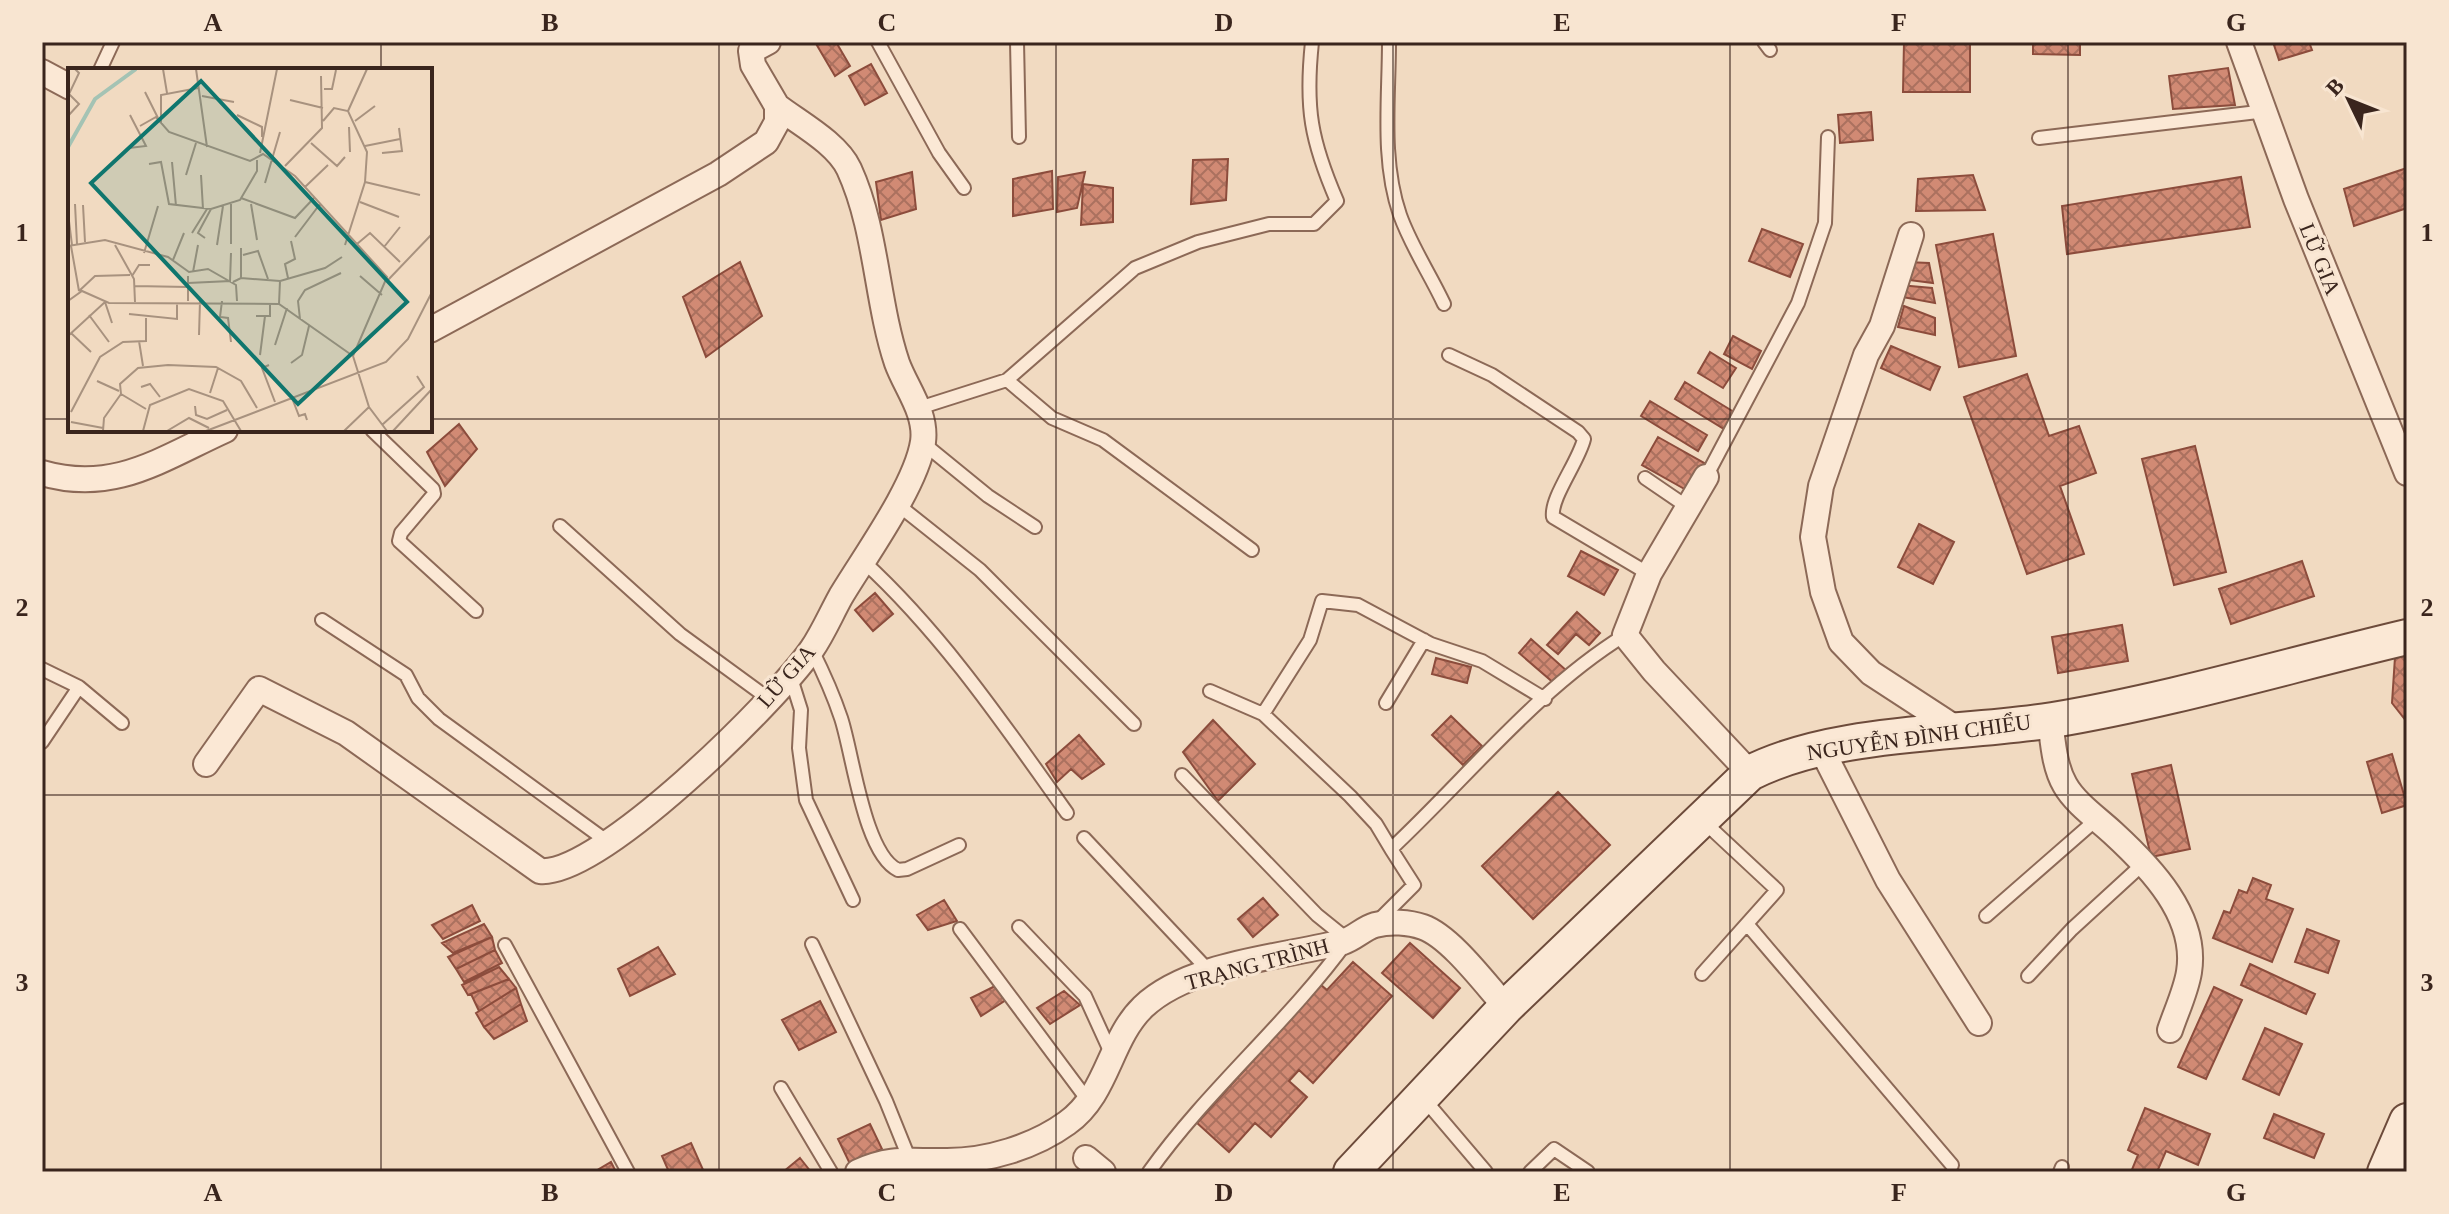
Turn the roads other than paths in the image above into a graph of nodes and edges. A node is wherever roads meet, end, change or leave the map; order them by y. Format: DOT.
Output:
graph roads {
  1 [pos="113,42"];
  2 [pos="878,42"];
  3 [pos="1017,42"];
  4 [pos="1312,42"];
  5 [pos="1389,42"];
  6 [pos="2239,42"];
  7 [pos="754,45"];
  8 [pos="101,68"];
  9 [pos="42,72"];
  10 [pos="68,86"];
  11 [pos="777,106"];
  12 [pos="2266,111"];
  13 [pos="1019,137"];
  14 [pos="1828,137"];
  15 [pos="2039,138"];
  16 [pos="964,188"];
  17 [pos="1911,235"];
  18 [pos="1444,304"];
  19 [pos="432,329"];
  20 [pos="1449,355"];
  21 [pos="1007,380"];
  22 [pos="919,408"];
  23 [pos="221,432"];
  24 [pos="374,432"];
  25 [pos="923,443"];
  26 [pos="42,473"];
  27 [pos="2407,473"];
  28 [pos="1706,477"];
  29 [pos="1645,478"];
  30 [pos="897,504"];
  31 [pos="1689,508"];
  32 [pos="560,526"];
  33 [pos="1035,527"];
  34 [pos="1252,550"];
  35 [pos="863,561"];
  36 [pos="1649,574"];
  37 [pos="476,611"];
  38 [pos="322,620"];
  39 [pos="1625,635"];
  40 [pos="2407,637"];
  41 [pos="1424,640"];
  42 [pos="812,650"];
  43 [pos="42,669"];
  44 [pos="790,675"];
  45 [pos="79,687"];
  46 [pos="1210,691"];
  47 [pos="769,699"];
  48 [pos="1545,699"];
  49 [pos="1386,703"];
  50 [pos="1263,714"];
  51 [pos="2050,720"];
  52 [pos="122,723"];
  53 [pos="1134,724"];
  54 [pos="1960,731"];
  55 [pos="42,742"];
  56 [pos="1821,748"];
  57 [pos="206,764"];
  58 [pos="1750,773"];
  59 [pos="1182,775"];
  60 [pos="1067,813"];
  61 [pos="1700,817"];
  62 [pos="2097,819"];
  63 [pos="1084,838"];
  64 [pos="608,842"];
  65 [pos="959,845"];
  66 [pos="1391,849"];
  67 [pos="2144,863"];
  68 [pos="853,900"];
  69 [pos="1986,916"];
  70 [pos="1747,924"];
  71 [pos="1374,925"];
  72 [pos="1019,927"];
  73 [pos="960,929"];
  74 [pos="1348,940"];
  75 [pos="812,944"];
  76 [pos="505,945"];
  77 [pos="1210,972"];
  78 [pos="1702,974"];
  79 [pos="2028,976"];
  80 [pos="1506,1007"];
  81 [pos="1979,1023"];
  82 [pos="2170,1030"];
  83 [pos="1114,1060"];
  84 [pos="781,1088"];
  85 [pos="1422,1096"];
  86 [pos="1089,1102"];
  87 [pos="2407,1121"];
  88 [pos="909,1158"];
  89 [pos="1952,1165"];
  90 [pos="628,1172"];
  91 [pos="831,1172"];
  92 [pos="858,1172"];
  93 [pos="1149,1172"];
  94 [pos="1351,1172"];
  95 [pos="1486,1172"];
  96 [pos="1530,1172"];
  97 [pos="1588,1172"];
  98 [pos="2385,1172"];
  1 -- 8 [label="lane"];
  2 -- 16 [label="lane"];
  3 -- 13 [label="lane"];
  4 -- 21 [label="lane"];
  5 -- 18 [label="lane"];
  6 -- 12 [label="street, LỮ GIA"];
  7 -- 11 [label="street, LỮ GIA"];
  9 -- 10 [label="street"];
  11 -- 19 [label="street"];
  11 -- 22 [label="street, LỮ GIA"];
  12 -- 15 [label="lane"];
  12 -- 27 [label="street, LỮ GIA"];
  14 -- 28 [label="lane"];
  17 -- 54 [label="street"];
  20 -- 36 [label="lane"];
  21 -- 22 [label="lane"];
  21 -- 34 [label="lane"];
  22 -- 25 [label="street, LỮ GIA"];
  23 -- 26 [label="street"];
  24 -- 37 [label="lane"];
  25 -- 30 [label="street, LỮ GIA"];
  25 -- 33 [label="lane"];
  28 -- 31 [label="street"];
  29 -- 31 [label="lane"];
  30 -- 35 [label="street, LỮ GIA"];
  30 -- 53 [label="lane"];
  31 -- 36 [label="street"];
  32 -- 47 [label="lane"];
  35 -- 42 [label="street, LỮ GIA"];
  35 -- 60 [label="lane"];
  36 -- 39 [label="street"];
  38 -- 64 [label="lane"];
  39 -- 48 [label="lane"];
  39 -- 58 [label="street"];
  40 -- 51 [label="main road, NGUYỄN ĐÌNH CHIỂU"];
  41 -- 48 [label="lane"];
  41 -- 49 [label="lane"];
  41 -- 50 [label="lane"];
  42 -- 44 [label="street, LỮ GIA"];
  42 -- 65 [label="lane"];
  43 -- 45 [label="lane"];
  44 -- 47 [label="street, LỮ GIA"];
  44 -- 68 [label="lane"];
  45 -- 52 [label="lane"];
  45 -- 55 [label="lane"];
  46 -- 50 [label="lane"];
  47 -- 64 [label="street, LỮ GIA"];
  48 -- 66 [label="lane"];
  50 -- 66 [label="lane"];
  51 -- 54 [label="main road, NGUYỄN ĐÌNH CHIỂU"];
  51 -- 62 [label="street"];
  54 -- 56 [label="main road, NGUYỄN ĐÌNH CHIỂU"];
  56 -- 58 [label="main road, NGUYỄN ĐÌNH CHIỂU"];
  56 -- 81 [label="street"];
  57 -- 64 [label="street, LỮ GIA"];
  58 -- 61 [label="main road, NGUYỄN ĐÌNH CHIỂU"];
  59 -- 74 [label="lane"];
  61 -- 70 [label="lane"];
  61 -- 80 [label="main road, NGUYỄN ĐÌNH CHIỂU"];
  62 -- 67 [label="street"];
  62 -- 69 [label="lane"];
  63 -- 77 [label="lane"];
  66 -- 71 [label="lane"];
  67 -- 79 [label="lane"];
  67 -- 82 [label="street"];
  70 -- 78 [label="lane"];
  70 -- 89 [label="lane"];
  71 -- 74 [label="street, TRẠNG TRÌNH"];
  71 -- 80 [label="street, TRẠNG TRÌNH"];
  72 -- 83 [label="lane"];
  73 -- 86 [label="lane"];
  74 -- 77 [label="street, TRẠNG TRÌNH"];
  74 -- 93 [label="lane"];
  75 -- 88 [label="lane"];
  76 -- 90 [label="lane"];
  77 -- 83 [label="street, TRẠNG TRÌNH"];
  80 -- 85 [label="main road, NGUYỄN ĐÌNH CHIỂU"];
  83 -- 86 [label="street, TRẠNG TRÌNH"];
  84 -- 91 [label="lane"];
  85 -- 94 [label="main road, NGUYỄN ĐÌNH CHIỂU"];
  85 -- 95 [label="lane"];
  86 -- 88 [label="street, TRẠNG TRÌNH"];
  87 -- 98 [label="main road"];
  88 -- 92 [label="street, TRẠNG TRÌNH"];
  96 -- 97 [label="lane"];
}
